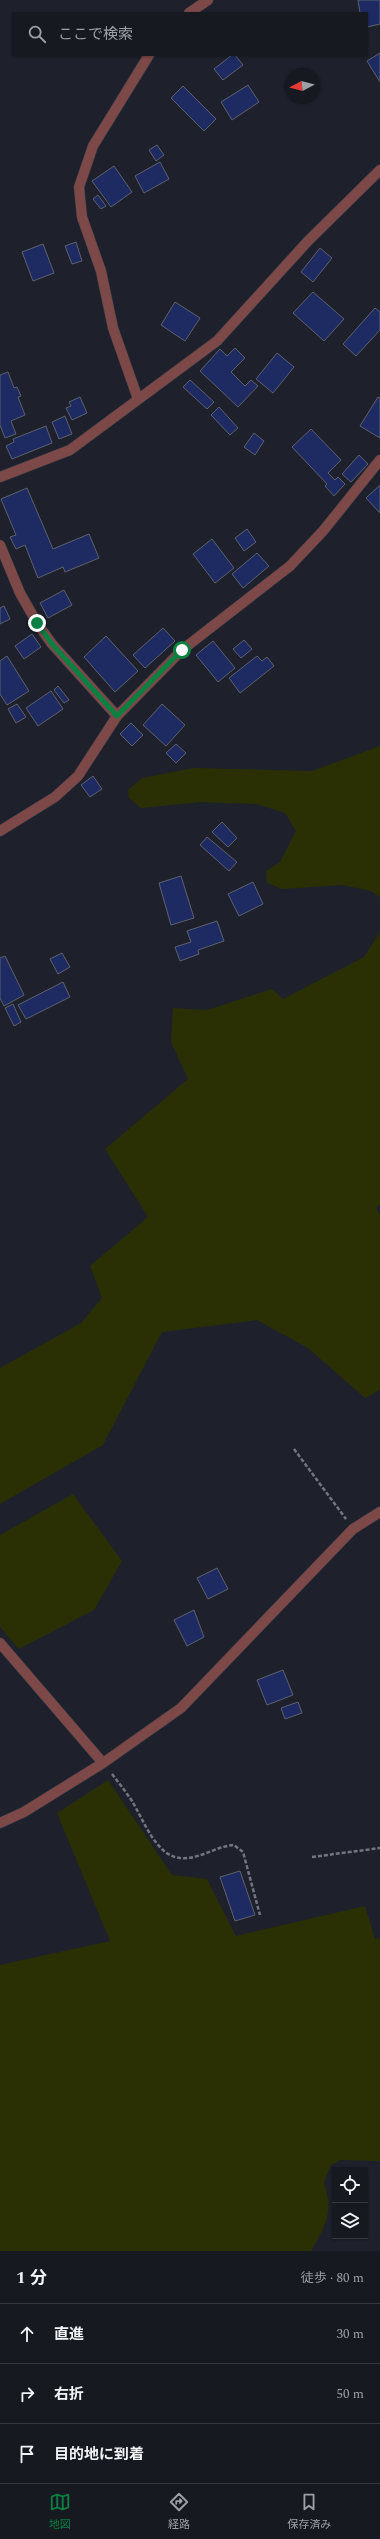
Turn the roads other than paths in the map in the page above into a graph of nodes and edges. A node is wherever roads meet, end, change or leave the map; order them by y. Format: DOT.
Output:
graph roads {
  1 [pos="208,0"];
  2 [pos="190,12"];
  3 [pos="148,56"];
  4 [pos="380,170"];
  5 [pos="138,399"];
  6 [pos="380,460"];
  7 [pos="0,477"];
  8 [pos="0,545"];
  9 [pos="117,716"];
  10 [pos="0,831"];
  11 [pos="380,1512"];
  12 [pos="0,1642"];
  13 [pos="103,1762"];
  14 [pos="0,1823"];
  1 -- 2 [label="street"];
  3 -- 5 [label="street"];
  4 -- 5 [label="street"];
  5 -- 7 [label="street"];
  6 -- 9 [label="street"];
  8 -- 9 [label="street"];
  9 -- 10 [label="street"];
  11 -- 13 [label="street"];
  12 -- 13 [label="street"];
  13 -- 14 [label="street"];
}
